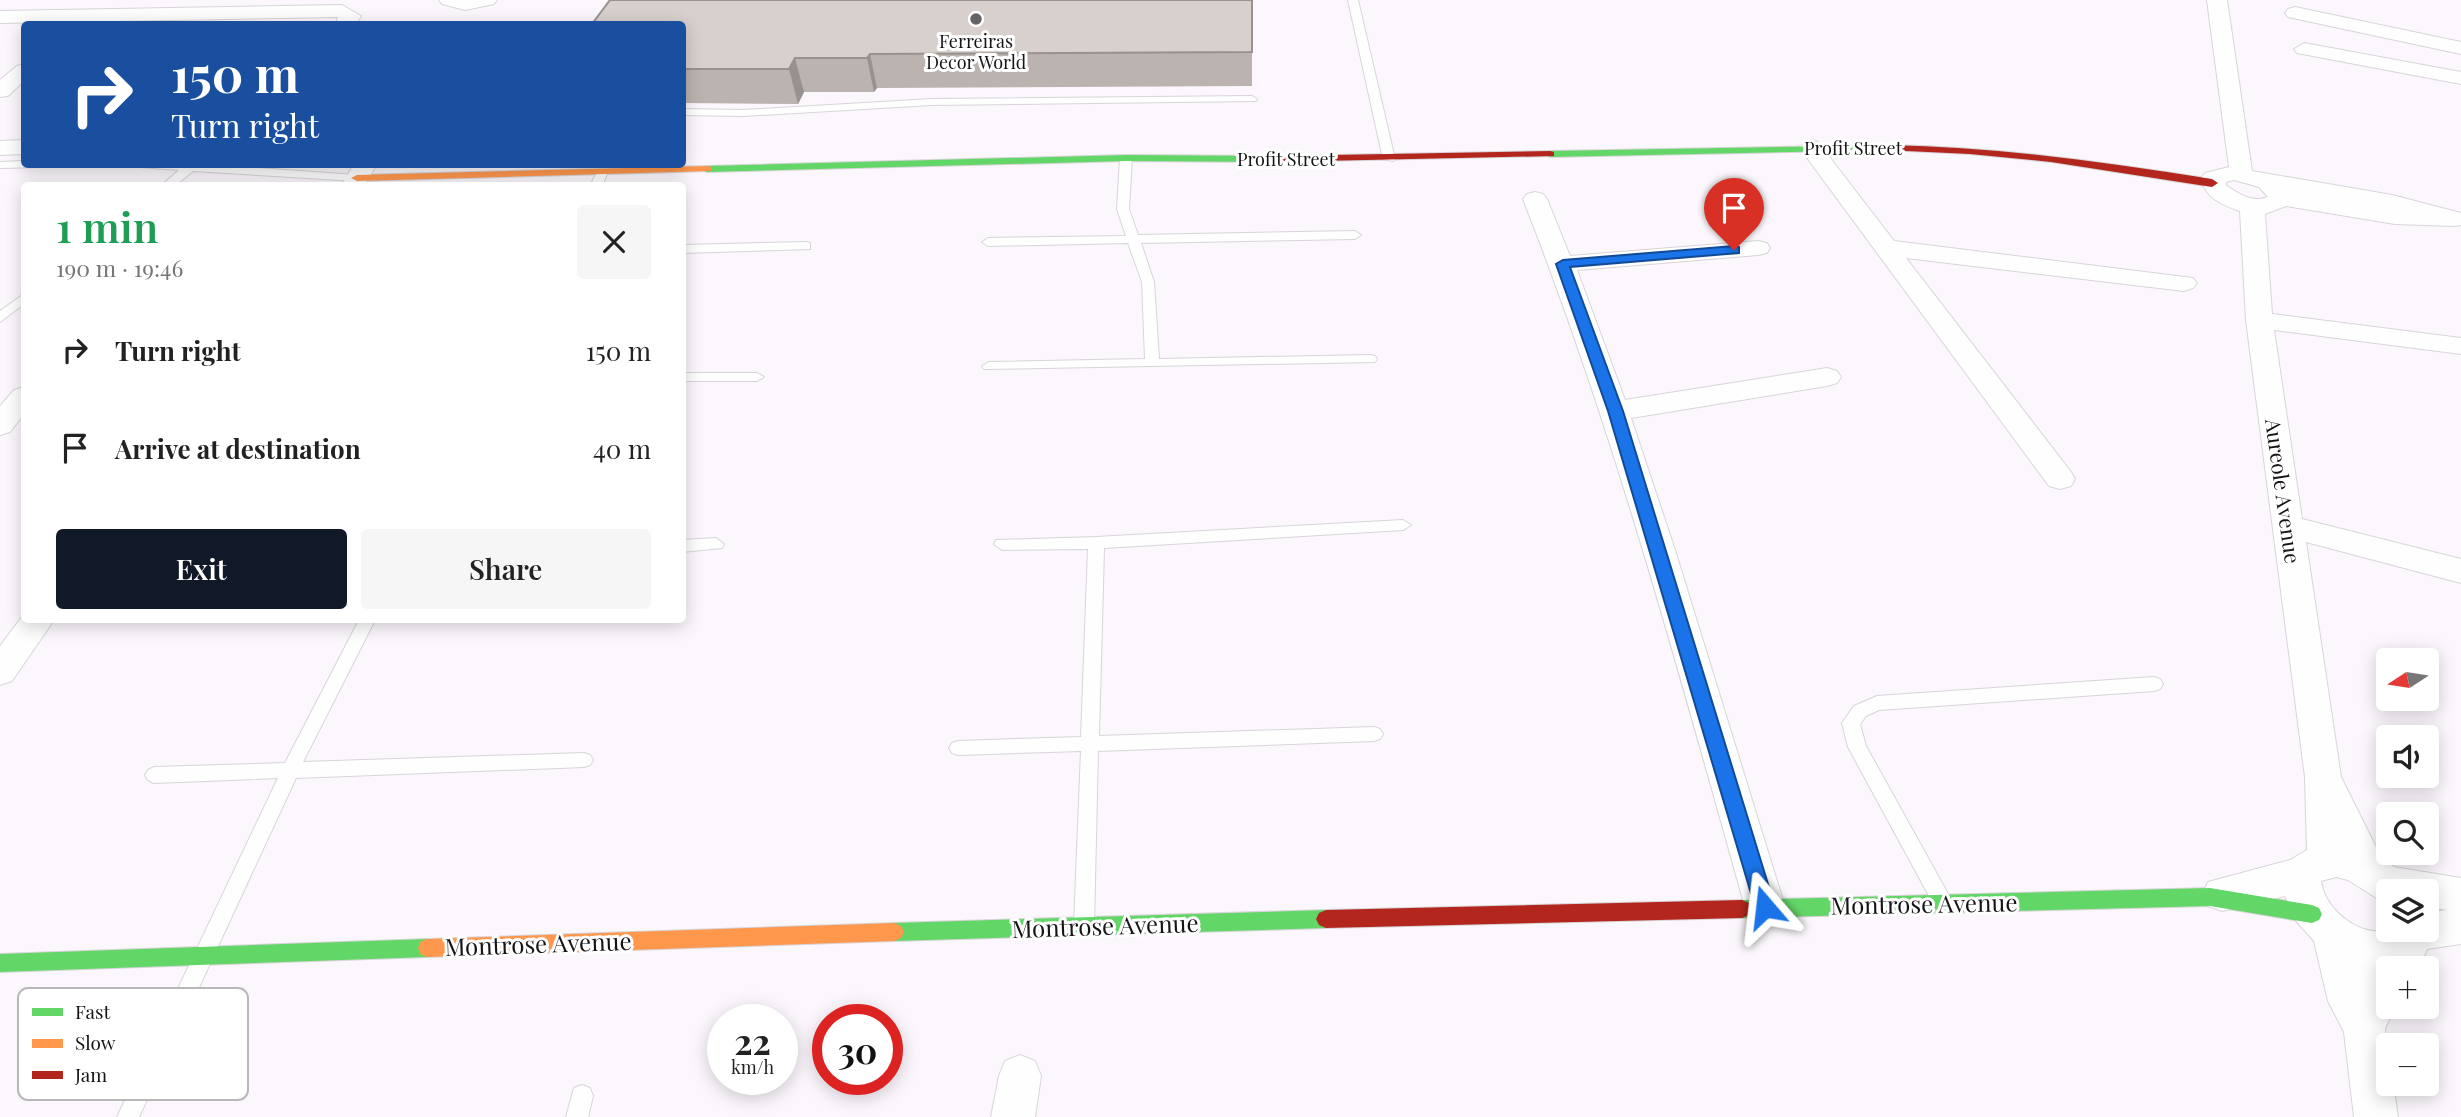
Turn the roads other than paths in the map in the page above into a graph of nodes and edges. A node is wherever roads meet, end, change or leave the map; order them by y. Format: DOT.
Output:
graph roads {
  1 [pos="158,0"];
  2 [pos="449,0"];
  3 [pos="1353,0"];
  4 [pos="2217,0"];
  5 [pos="481,2"];
  6 [pos="220,13"];
  7 [pos="2294,13"];
  8 [pos="0,18"];
  9 [pos="83,20"];
  10 [pos="348,21"];
  11 [pos="463,21"];
  12 [pos="2461,48"];
  13 [pos="2304,49"];
  14 [pos="21,73"];
  15 [pos="2461,78"];
  16 [pos="0,91"];
  17 [pos="1252,99"];
  18 [pos="686,112"];
  19 [pos="21,147"];
  20 [pos="1810,147"];
  21 [pos="0,148"];
  22 [pos="1126,158"];
  23 [pos="1389,159"];
  24 [pos="0,165"];
  25 [pos="21,165"];
  26 [pos="190,168"];
  27 [pos="2241,174"];
  28 [pos="358,176"];
  29 [pos="598,180"];
  30 [pos="172,182"];
  31 [pos="2213,183"];
  32 [pos="2267,195"];
  33 [pos="1535,199"];
  34 [pos="2458,219"];
  35 [pos="1355,235"];
  36 [pos="1132,240"];
  37 [pos="988,242"];
  38 [pos="806,246"];
  39 [pos="1758,248"];
  40 [pos="1888,248"];
  41 [pos="686,249"];
  42 [pos="1563,264"];
  43 [pos="2184,284"];
  44 [pos="21,300"];
  45 [pos="0,318"];
  46 [pos="2259,320"];
  47 [pos="2461,345"];
  48 [pos="1370,359"];
  49 [pos="1152,361"];
  50 [pos="989,366"];
  51 [pos="686,377"];
  52 [pos="757,377"];
  53 [pos="1826,377"];
  54 [pos="21,400"];
  55 [pos="1615,411"];
  56 [pos="0,425"];
  57 [pos="2060,479"];
  58 [pos="1403,525"];
  59 [pos="2289,527"];
  60 [pos="1096,543"];
  61 [pos="716,544"];
  62 [pos="1002,544"];
  63 [pos="686,546"];
  64 [pos="2461,571"];
  65 [pos="36,623"];
  66 [pos="365,623"];
  67 [pos="0,672"];
  68 [pos="2154,684"];
  69 [pos="1374,734"];
  70 [pos="1090,745"];
  71 [pos="958,748"];
  72 [pos="584,760"];
  73 [pos="290,771"];
  74 [pos="154,775"];
  75 [pos="2323,776"];
  76 [pos="2314,867"];
  77 [pos="2379,879"];
  78 [pos="2382,879"];
  79 [pos="2439,891"];
  80 [pos="2461,895"];
  81 [pos="2210,897"];
  82 [pos="1943,903"];
  83 [pos="1765,907"];
  84 [pos="2322,923"];
  85 [pos="1084,925"];
  86 [pos="2461,926"];
  87 [pos="2439,928"];
  88 [pos="2410,942"];
  89 [pos="2379,951"];
  90 [pos="203,954"];
  91 [pos="0,963"];
  92 [pos="187,988"];
  93 [pos="2364,1029"];
  94 [pos="1020,1076"];
  95 [pos="136,1100"];
  96 [pos="128,1117"];
  97 [pos="1013,1117"];
  98 [pos="2376,1117"];
  1 -- 6 [label="street"];
  2 -- 5 [label="street"];
  3 -- 23 [label="lane"];
  4 -- 27 [label="street"];
  5 -- 11 [label="street"];
  6 -- 9 [label="street"];
  6 -- 10 [label="street"];
  7 -- 12 [label="street"];
  8 -- 9 [label="street"];
  13 -- 15 [label="street"];
  14 -- 16 [label="street"];
  17 -- 18 [label="lane"];
  19 -- 21 [label="street"];
  20 -- 23 [label="street, Profit Street"];
  20 -- 31 [label="street, Profit Street"];
  20 -- 40 [label="street"];
  22 -- 23 [label="street, Profit Street"];
  22 -- 29 [label="street, Profit Street"];
  22 -- 36 [label="lane"];
  24 -- 25 [label="lane"];
  26 -- 28 [label="lane"];
  26 -- 30 [label="lane"];
  27 -- 31 [label="street"];
  27 -- 32 [label="street"];
  28 -- 29 [label="street, Profit Street"];
  31 -- 32 [label="street"];
  32 -- 34 [label="street"];
  32 -- 46 [label="street, Aureole Avenue"];
  33 -- 42 [label="street"];
  35 -- 36 [label="lane"];
  36 -- 37 [label="lane"];
  36 -- 49 [label="lane"];
  38 -- 41 [label="lane"];
  39 -- 42 [label="street"];
  40 -- 43 [label="street"];
  40 -- 57 [label="street"];
  42 -- 55 [label="street"];
  44 -- 45 [label="lane"];
  46 -- 47 [label="street"];
  46 -- 59 [label="street, Aureole Avenue"];
  48 -- 49 [label="lane"];
  49 -- 50 [label="lane"];
  51 -- 52 [label="lane"];
  53 -- 55 [label="street"];
  54 -- 56 [label="street"];
  55 -- 83 [label="street"];
  58 -- 60 [label="lane"];
  59 -- 64 [label="street"];
  59 -- 75 [label="street, Aureole Avenue"];
  60 -- 62 [label="lane"];
  60 -- 70 [label="lane"];
  61 -- 63 [label="lane"];
  65 -- 67 [label="street"];
  66 -- 73 [label="lane"];
  68 -- 82 [label="lane"];
  69 -- 70 [label="lane"];
  70 -- 71 [label="lane"];
  70 -- 85 [label="lane"];
  72 -- 73 [label="lane"];
  73 -- 74 [label="lane"];
  73 -- 90 [label="lane"];
  75 -- 76 [label="street, Aureole Avenue"];
  75 -- 78 [label="street, Aureole Avenue"];
  76 -- 77 [label="street"];
  76 -- 81 [label="street, Montrose Avenue"];
  76 -- 84 [label="street, Aureole Avenue"];
  79 -- 80 [label="street"];
  81 -- 82 [label="street, Montrose Avenue"];
  81 -- 84 [label="street, Montrose Avenue"];
  82 -- 83 [label="street, Montrose Avenue"];
  83 -- 85 [label="street, Montrose Avenue"];
  84 -- 89 [label="street"];
  84 -- 93 [label="street"];
  85 -- 90 [label="street, Montrose Avenue"];
  86 -- 87 [label="street"];
  88 -- 89 [label="street"];
  89 -- 93 [label="street"];
  90 -- 91 [label="street, Montrose Avenue"];
  90 -- 92 [label="lane"];
  93 -- 98 [label="street"];
  94 -- 97 [label="street"];
  95 -- 96 [label="lane"];
}
